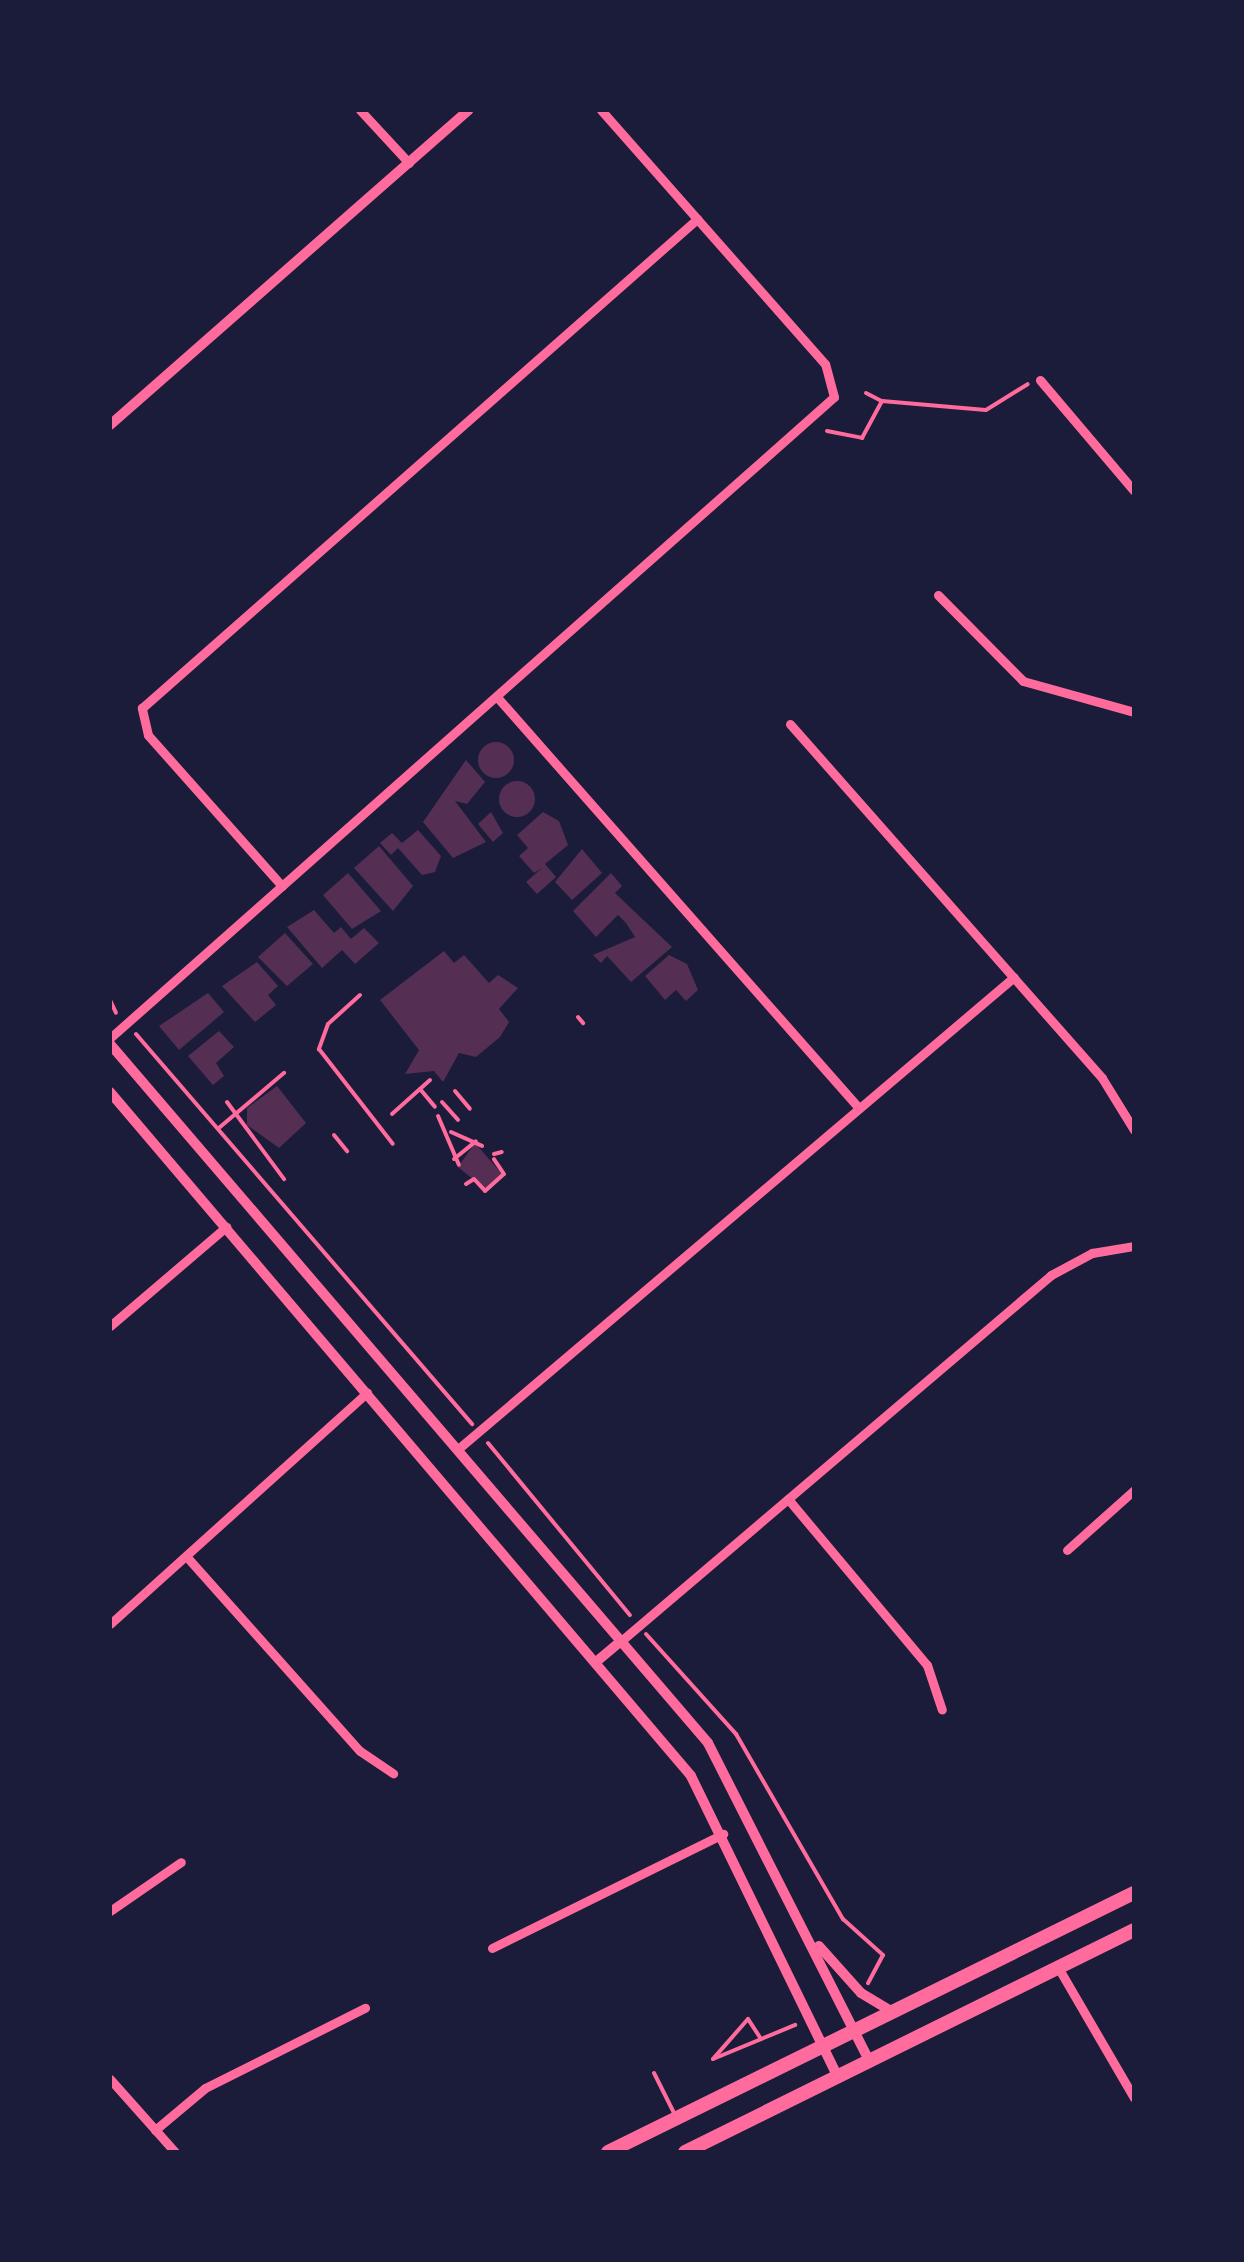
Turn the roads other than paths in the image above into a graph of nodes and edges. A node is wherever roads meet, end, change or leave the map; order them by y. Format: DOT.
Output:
graph roads {
  1 [pos="360,110"];
  2 [pos="468,110"];
  3 [pos="601,110"];
  4 [pos="409,163"];
  5 [pos="697,219"];
  6 [pos="1039,379"];
  7 [pos="110,425"];
  8 [pos="1134,491"];
  9 [pos="938,594"];
  10 [pos="497,697"];
  11 [pos="1134,712"];
  12 [pos="790,724"];
  13 [pos="282,886"];
  14 [pos="1014,977"];
  15 [pos="360,995"];
  16 [pos="110,1041"];
  17 [pos="110,1092"];
  18 [pos="858,1107"];
  19 [pos="1134,1130"];
  20 [pos="392,1144"];
  21 [pos="226,1227"];
  22 [pos="1134,1246"];
  23 [pos="110,1326"];
  24 [pos="367,1393"];
  25 [pos="458,1449"];
  26 [pos="1134,1490"];
  27 [pos="788,1498"];
  28 [pos="1067,1550"];
  29 [pos="186,1556"];
  30 [pos="110,1624"];
  31 [pos="621,1641"];
  32 [pos="596,1662"];
  33 [pos="942,1710"];
  34 [pos="393,1773"];
  35 [pos="724,1834"];
  36 [pos="182,1862"];
  37 [pos="1134,1893"];
  38 [pos="110,1911"];
  39 [pos="1134,1930"];
  40 [pos="808,1934"];
  41 [pos="492,1948"];
  42 [pos="1059,1969"];
  43 [pos="365,2008"];
  44 [pos="893,2012"];
  45 [pos="854,2031"];
  46 [pos="823,2047"];
  47 [pos="870,2062"];
  48 [pos="654,2073"];
  49 [pos="110,2078"];
  50 [pos="838,2078"];
  51 [pos="1134,2098"];
  52 [pos="677,2118"];
  53 [pos="155,2130"];
  54 [pos="175,2152"];
  55 [pos="608,2152"];
  56 [pos="685,2152"];
  1 -- 4 [label="street"];
  2 -- 4 [label="street"];
  3 -- 5 [label="street"];
  4 -- 7 [label="street"];
  5 -- 10 [label="street"];
  5 -- 13 [label="street"];
  6 -- 8 [label="street"];
  9 -- 11 [label="street"];
  10 -- 13 [label="street"];
  10 -- 18 [label="street"];
  12 -- 14 [label="street"];
  13 -- 16 [label="street"];
  14 -- 18 [label="street"];
  14 -- 19 [label="street"];
  15 -- 20 [label="lane"];
  16 -- 25 [label="street"];
  17 -- 21 [label="street"];
  18 -- 25 [label="street"];
  21 -- 23 [label="street"];
  21 -- 24 [label="street"];
  22 -- 27 [label="street"];
  24 -- 29 [label="street"];
  24 -- 32 [label="street"];
  25 -- 31 [label="street"];
  26 -- 28 [label="street"];
  27 -- 31 [label="street"];
  27 -- 33 [label="street"];
  29 -- 30 [label="street"];
  29 -- 34 [label="street"];
  31 -- 32 [label="street"];
  31 -- 40 [label="street"];
  32 -- 35 [label="street"];
  35 -- 41 [label="street"];
  35 -- 46 [label="street"];
  36 -- 38 [label="street"];
  37 -- 44 [label="main road"];
  39 -- 42 [label="main road"];
  40 -- 44 [label="street"];
  40 -- 45 [label="street"];
  42 -- 47 [label="main road"];
  42 -- 51 [label="street"];
  43 -- 53 [label="street"];
  44 -- 45 [label="main road"];
  45 -- 46 [label="main road"];
  45 -- 47 [label="street"];
  46 -- 50 [label="street"];
  46 -- 52 [label="main road"];
  47 -- 50 [label="main road"];
  48 -- 52 [label="lane"];
  49 -- 53 [label="street"];
  50 -- 56 [label="main road"];
  52 -- 55 [label="main road"];
  53 -- 54 [label="street"];
}
